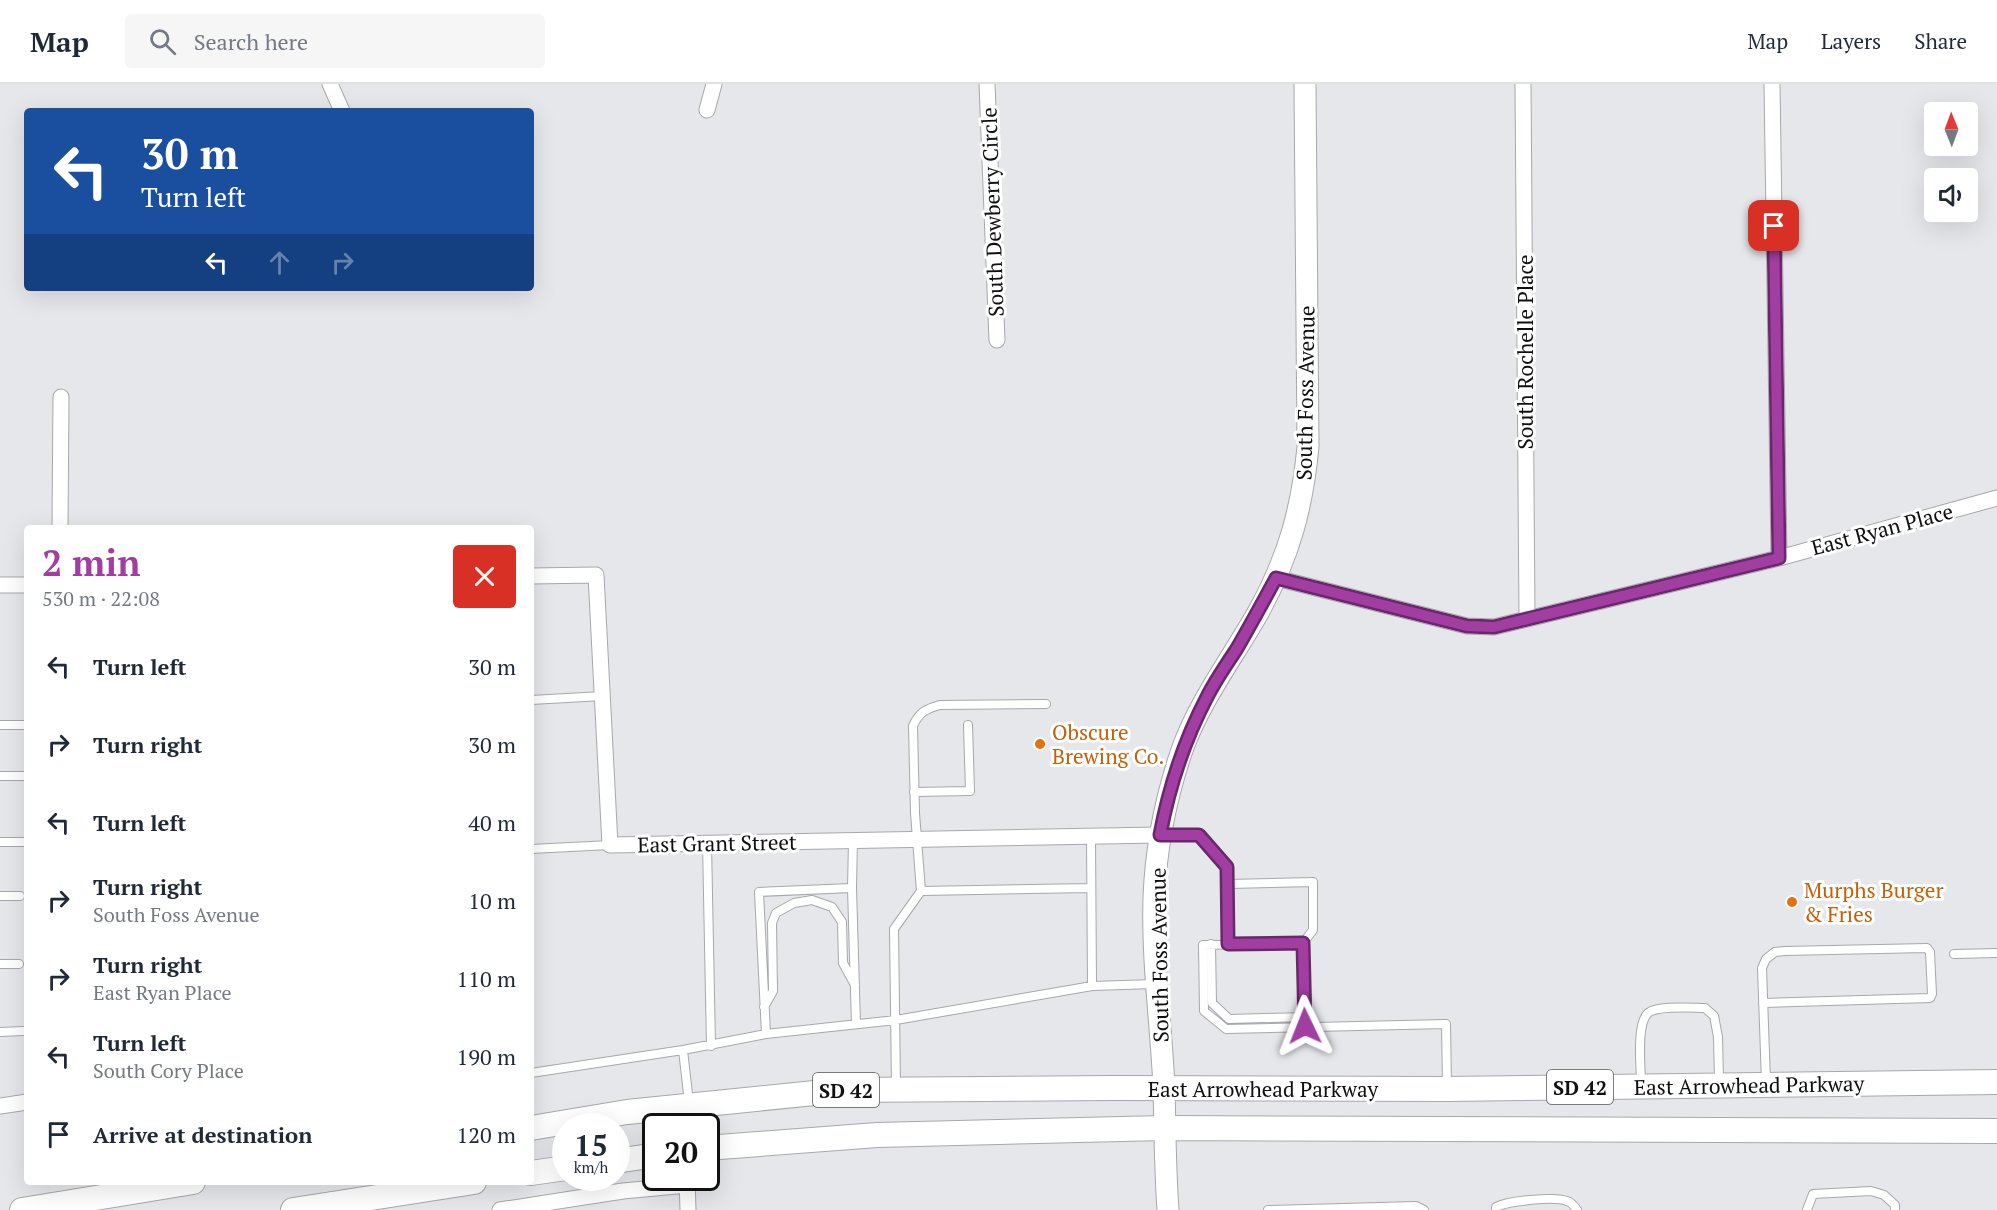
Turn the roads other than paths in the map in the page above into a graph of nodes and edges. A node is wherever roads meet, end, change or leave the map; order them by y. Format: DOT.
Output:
graph roads {
  1 [pos="330,84"];
  2 [pos="714,84"];
  3 [pos="987,84"];
  4 [pos="1305,84"];
  5 [pos="1522,84"];
  6 [pos="1772,84"];
  7 [pos="341,108"];
  8 [pos="707,110"];
  9 [pos="997,340"];
  10 [pos="61,397"];
  11 [pos="1997,498"];
  12 [pos="60,525"];
  13 [pos="1779,558"];
  14 [pos="534,576"];
  15 [pos="1276,578"];
  16 [pos="0,585"];
  17 [pos="24,585"];
  18 [pos="1527,620"];
  19 [pos="603,696"];
  20 [pos="534,700"];
  21 [pos="1046,704"];
  22 [pos="0,725"];
  23 [pos="24,725"];
  24 [pos="968,725"];
  25 [pos="0,776"];
  26 [pos="24,776"];
  27 [pos="914,792"];
  28 [pos="1160,835"];
  29 [pos="1091,837"];
  30 [pos="916,839"];
  31 [pos="853,840"];
  32 [pos="0,842"];
  33 [pos="24,842"];
  34 [pos="707,843"];
  35 [pos="610,845"];
  36 [pos="534,849"];
  37 [pos="1228,884"];
  38 [pos="852,888"];
  39 [pos="1091,888"];
  40 [pos="921,891"];
  41 [pos="0,896"];
  42 [pos="20,896"];
  43 [pos="1303,943"];
  44 [pos="1211,944"];
  45 [pos="1228,944"];
  46 [pos="1997,953"];
  47 [pos="1954,954"];
  48 [pos="0,964"];
  49 [pos="19,964"];
  50 [pos="1157,984"];
  51 [pos="855,985"];
  52 [pos="1092,986"];
  53 [pos="1762,1003"];
  54 [pos="764,1007"];
  55 [pos="1305,1017"];
  56 [pos="896,1020"];
  57 [pos="856,1024"];
  58 [pos="1305,1026"];
  59 [pos="23,1031"];
  60 [pos="0,1032"];
  61 [pos="766,1034"];
  62 [pos="711,1046"];
  63 [pos="683,1050"];
  64 [pos="534,1073"];
  65 [pos="1997,1082"];
  66 [pos="1641,1086"];
  67 [pos="1719,1086"];
  68 [pos="1766,1086"];
  69 [pos="1164,1088"];
  70 [pos="896,1089"];
  71 [pos="1447,1089"];
  72 [pos="24,1102"];
  73 [pos="0,1106"];
  74 [pos="690,1106"];
  75 [pos="534,1128"];
  76 [pos="1164,1128"];
  77 [pos="1997,1131"];
  78 [pos="720,1147"];
  79 [pos="552,1170"];
  80 [pos="534,1173"];
  81 [pos="173,1185"];
  82 [pos="455,1185"];
  83 [pos="642,1188"];
  84 [pos="687,1191"];
  85 [pos="93,1197"];
  86 [pos="1496,1209"];
  87 [pos="1805,1209"];
  88 [pos="21,1210"];
  89 [pos="293,1210"];
  90 [pos="500,1210"];
  91 [pos="688,1210"];
  92 [pos="1168,1210"];
  93 [pos="1268,1210"];
  94 [pos="1424,1210"];
  95 [pos="1577,1210"];
  96 [pos="1895,1210"];
  1 -- 7 [label="street"];
  2 -- 8 [label="street"];
  3 -- 9 [label="street, South Dewberry Circle"];
  4 -- 15 [label="street, South Foss Avenue"];
  5 -- 18 [label="street, South Rochelle Place"];
  6 -- 13 [label="street"];
  10 -- 12 [label="street"];
  11 -- 13 [label="street, East Ryan Place"];
  13 -- 18 [label="street, East Ryan Place"];
  14 -- 19 [label="street, East Grant Street"];
  15 -- 18 [label="street, East Ryan Place"];
  15 -- 28 [label="street, South Foss Avenue"];
  16 -- 17 [label="street"];
  19 -- 20 [label="lane"];
  19 -- 35 [label="street, East Grant Street"];
  21 -- 27 [label="lane"];
  22 -- 23 [label="lane"];
  24 -- 27 [label="lane"];
  25 -- 26 [label="lane"];
  27 -- 30 [label="lane"];
  28 -- 29 [label="street, East Grant Street"];
  28 -- 37 [label="lane"];
  28 -- 50 [label="street, South Foss Avenue"];
  29 -- 30 [label="street, East Grant Street"];
  29 -- 39 [label="lane"];
  30 -- 31 [label="street, East Grant Street"];
  30 -- 40 [label="lane"];
  31 -- 34 [label="street, East Grant Street"];
  31 -- 38 [label="lane"];
  32 -- 33 [label="lane"];
  34 -- 35 [label="street, East Grant Street"];
  34 -- 62 [label="lane"];
  35 -- 36 [label="lane"];
  37 -- 43 [label="lane"];
  37 -- 45 [label="lane"];
  38 -- 51 [label="lane"];
  38 -- 54 [label="lane"];
  39 -- 40 [label="lane"];
  39 -- 52 [label="lane"];
  40 -- 56 [label="lane"];
  41 -- 42 [label="lane"];
  43 -- 45 [label="lane"];
  43 -- 55 [label="lane"];
  44 -- 45 [label="lane"];
  44 -- 55 [label="lane"];
  44 -- 58 [label="lane"];
  46 -- 47 [label="lane"];
  48 -- 49 [label="lane"];
  50 -- 52 [label="lane"];
  50 -- 69 [label="street, South Foss Avenue"];
  51 -- 54 [label="lane"];
  51 -- 57 [label="lane"];
  52 -- 56 [label="lane"];
  53 -- 53 [label="lane"];
  53 -- 68 [label="lane"];
  54 -- 61 [label="lane"];
  55 -- 58 [label="lane"];
  56 -- 57 [label="lane"];
  56 -- 70 [label="lane"];
  57 -- 61 [label="lane"];
  58 -- 71 [label="lane"];
  59 -- 60 [label="lane"];
  61 -- 62 [label="lane"];
  62 -- 63 [label="lane"];
  63 -- 64 [label="lane"];
  63 -- 74 [label="lane"];
  65 -- 68 [label="main road, East Arrowhead Parkway / SD 42"];
  66 -- 67 [label="main road, East Arrowhead Parkway / SD 42"];
  66 -- 67 [label="lane"];
  66 -- 71 [label="main road, East Arrowhead Parkway / SD 42"];
  67 -- 68 [label="main road, East Arrowhead Parkway / SD 42"];
  69 -- 70 [label="main road, East Arrowhead Parkway / SD 42"];
  69 -- 71 [label="main road, East Arrowhead Parkway / SD 42"];
  69 -- 76 [label="street, South Foss Avenue"];
  70 -- 74 [label="main road, East Arrowhead Parkway / SD 42"];
  72 -- 73 [label="street"];
  74 -- 75 [label="main road, East Arrowhead Parkway / SD 42"];
  76 -- 77 [label="main road, East Arrowhead Parkway / SD 42"];
  76 -- 78 [label="main road, East Arrowhead Parkway / SD 42"];
  76 -- 92 [label="street, South Foss Avenue"];
  79 -- 80 [label="main road"];
  81 -- 85 [label="main road"];
  82 -- 89 [label="main road"];
  83 -- 90 [label="street"];
  84 -- 91 [label="street"];
  85 -- 88 [label="main road"];
  86 -- 95 [label="lane"];
  87 -- 96 [label="lane"];
  93 -- 94 [label="lane"];
}
